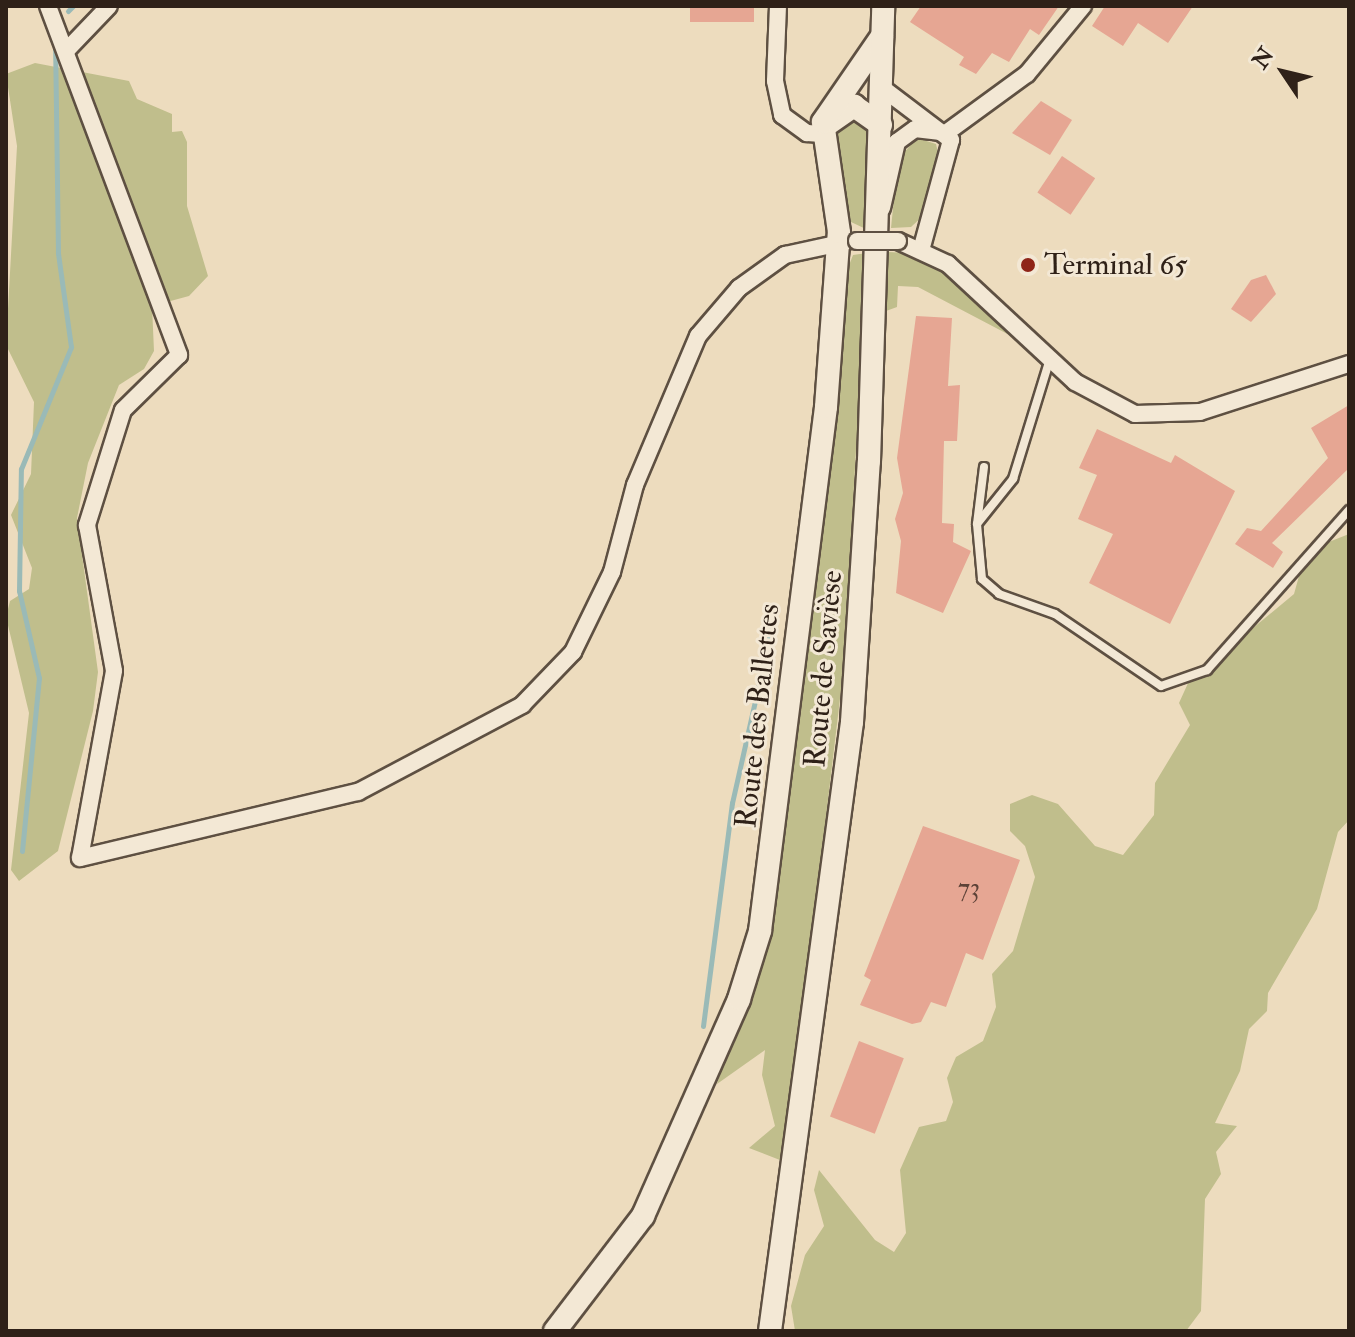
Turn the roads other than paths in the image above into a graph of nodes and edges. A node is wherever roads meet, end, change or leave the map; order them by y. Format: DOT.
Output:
graph roads {
  1 [pos="48,6"];
  2 [pos="109,6"];
  3 [pos="778,6"];
  4 [pos="883,6"];
  5 [pos="1083,6"];
  6 [pos="882,36"];
  7 [pos="66,51"];
  8 [pos="881,87"];
  9 [pos="881,125"];
  10 [pos="946,133"];
  11 [pos="822,134"];
  12 [pos="878,217"];
  13 [pos="847,242"];
  14 [pos="922,247"];
  15 [pos="1050,359"];
  16 [pos="1349,364"];
  17 [pos="984,467"];
  18 [pos="1349,510"];
  19 [pos="977,524"];
  20 [pos="555,1331"];
  21 [pos="770,1331"];
  1 -- 7 [label="street"];
  2 -- 7 [label="street"];
  3 -- 11 [label="street"];
  4 -- 6 [label="street, Route de Savièse"];
  5 -- 10 [label="street"];
  6 -- 8 [label="street, Route de Savièse"];
  6 -- 11 [label="street"];
  7 -- 13 [label="street"];
  8 -- 9 [label="street, Route de Savièse"];
  8 -- 10 [label="street"];
  9 -- 11 [label="street"];
  9 -- 12 [label="street, Route de Savièse"];
  10 -- 12 [label="street"];
  10 -- 14 [label="street"];
  11 -- 13 [label="street, Route des Ballettes"];
  12 -- 21 [label="street, Route de Savièse"];
  13 -- 14 [label="street, bridge"];
  13 -- 20 [label="street, Route des Ballettes"];
  14 -- 15 [label="street"];
  15 -- 16 [label="street"];
  15 -- 19 [label="lane"];
  17 -- 19 [label="lane"];
  18 -- 19 [label="lane"];
}
